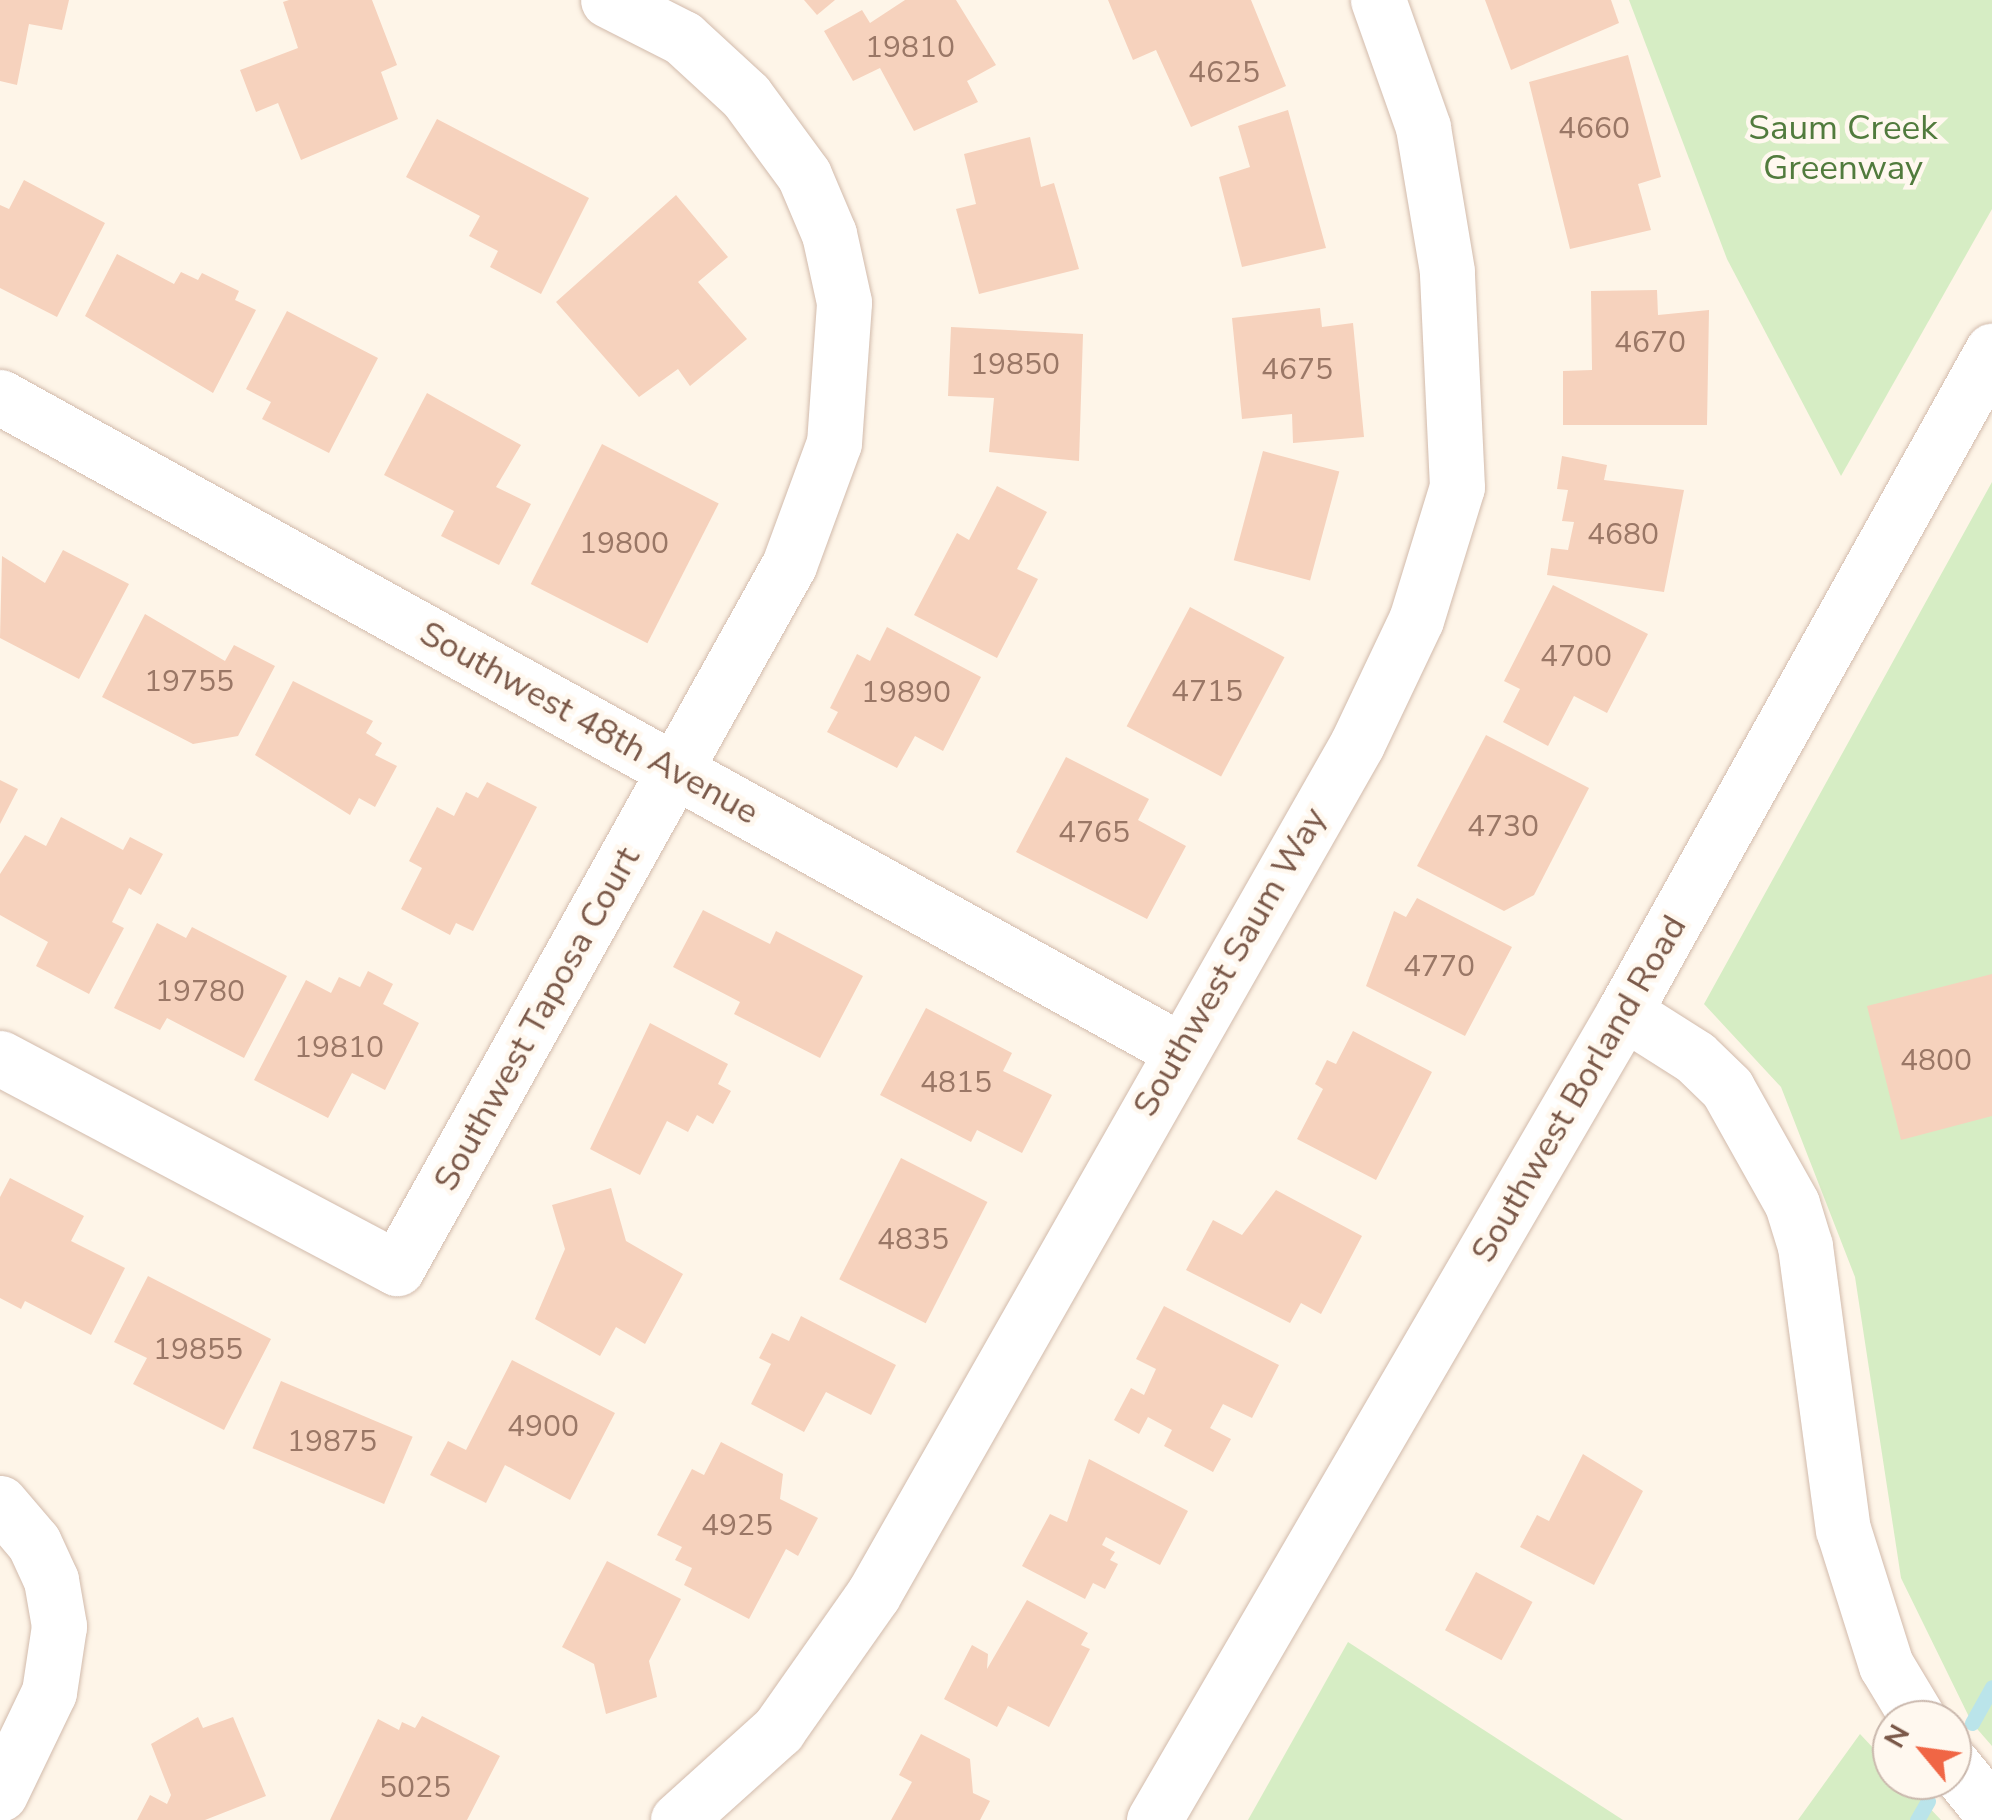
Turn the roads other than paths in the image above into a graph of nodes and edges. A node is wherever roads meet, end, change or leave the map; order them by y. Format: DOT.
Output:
graph roads {
  1 [pos="608,0"];
  2 [pos="1378,0"];
  3 [pos="1992,352"];
  4 [pos="0,397"];
  5 [pos="677,770"];
  6 [pos="1624,1012"];
  7 [pos="1178,1049"];
  8 [pos="0,1058"];
  9 [pos="0,1503"];
  10 [pos="1908,1700"];
  11 [pos="1972,1788"];
  12 [pos="0,1794"];
  13 [pos="1992,1813"];
  14 [pos="678,1820"];
  15 [pos="1154,1820"];
  1 -- 5 [label="street, Southwest Taposa Court"];
  2 -- 7 [label="street, Southwest Saum Way"];
  3 -- 6 [label="street, Southwest Borland Road"];
  4 -- 5 [label="street, Southwest 48th Avenue"];
  5 -- 7 [label="street, Southwest 48th Avenue"];
  5 -- 8 [label="street, Southwest Taposa Court"];
  6 -- 10 [label="street"];
  6 -- 15 [label="street, Southwest Borland Road"];
  7 -- 14 [label="street, Southwest Saum Way"];
  9 -- 12 [label="street"];
  11 -- 13 [label="street"];
}
